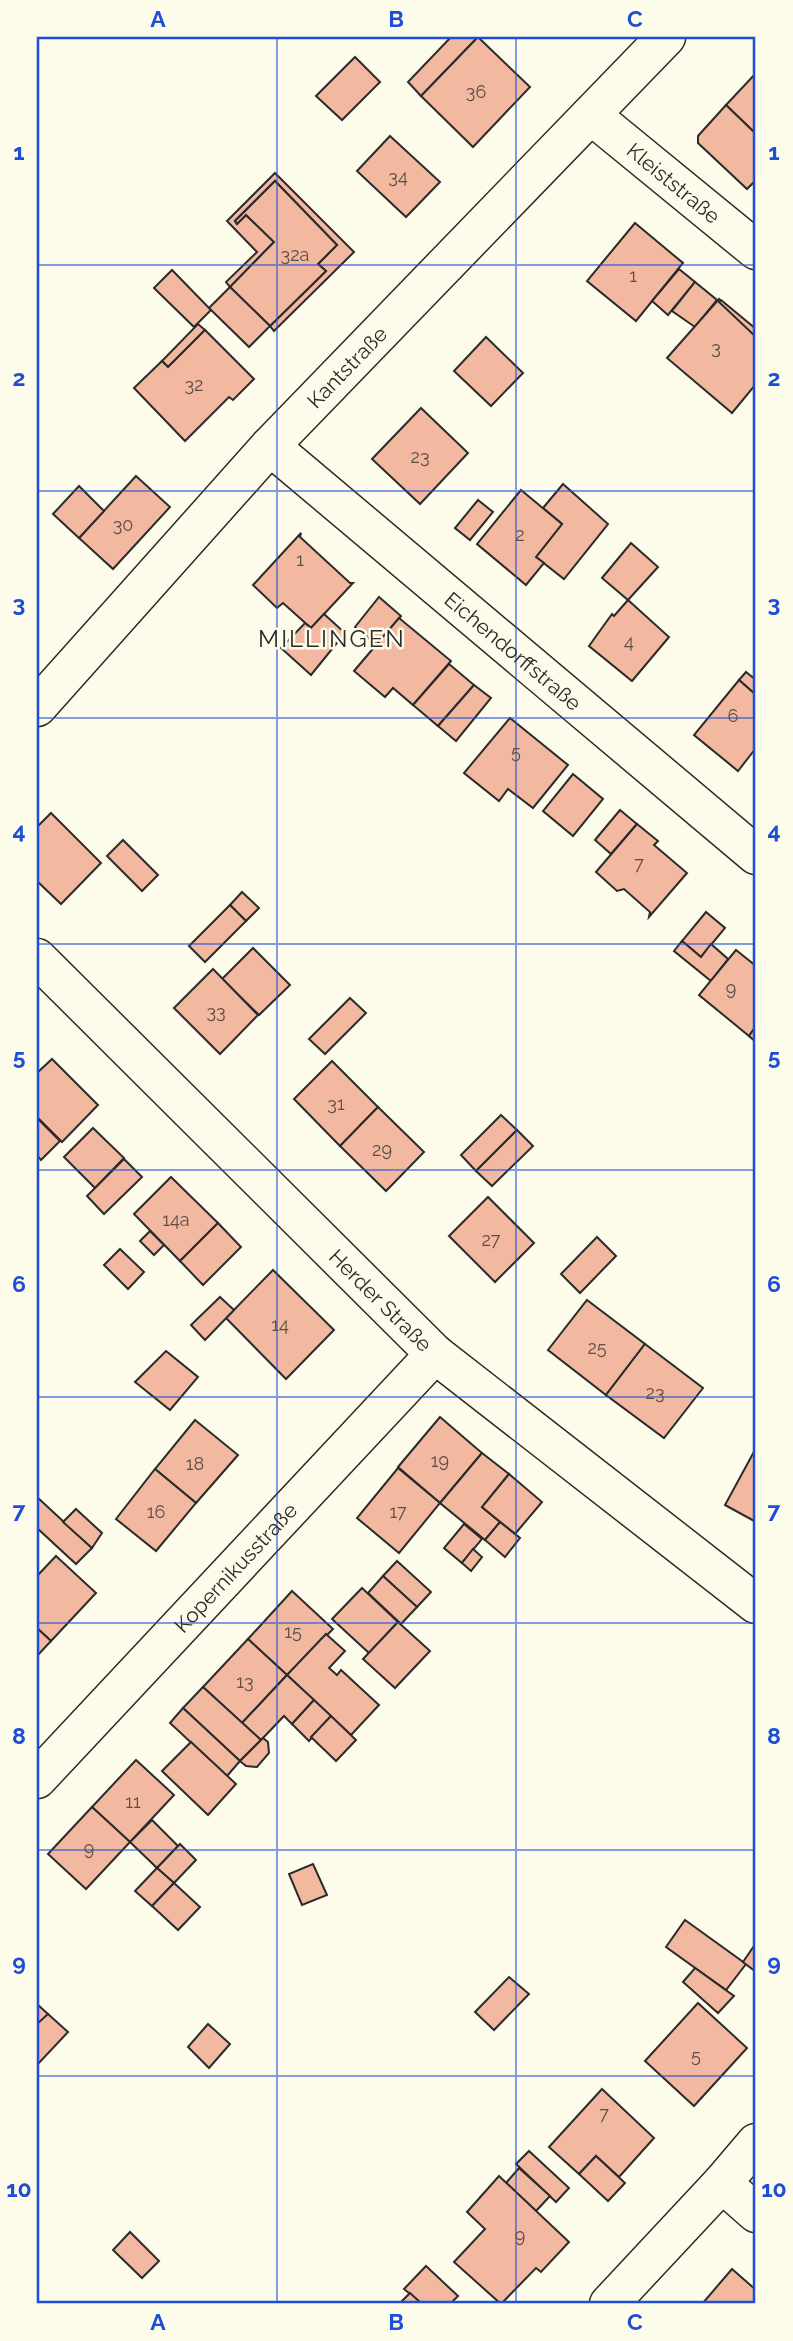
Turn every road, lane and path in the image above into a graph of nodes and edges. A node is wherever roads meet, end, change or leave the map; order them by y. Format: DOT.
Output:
graph roads {
  1 [pos="666,37"];
  2 [pos="592,115"];
  3 [pos="756,250"];
  4 [pos="270,446"];
  5 [pos="37,707"];
  6 [pos="756,855"];
  7 [pos="37,958"];
  8 [pos="435,1354"];
  9 [pos="756,1604"];
  10 [pos="37,1779"];
  11 [pos="756,2143"];
  12 [pos="722,2183"];
  13 [pos="756,2213"];
  14 [pos="609,2304"];
  1 -- 2 [label="street, Kantstraße"];
  2 -- 3 [label="street, Kleiststraße"];
  2 -- 4 [label="street, Kantstraße"];
  4 -- 5 [label="street, Kantstraße"];
  4 -- 6 [label="street, Eichendorffstraße"];
  7 -- 8 [label="street, Herder Straße"];
  8 -- 9 [label="street, Herder Straße"];
  8 -- 10 [label="street, Kopernikusstraße"];
  11 -- 12 [label="street"];
  12 -- 13 [label="street"];
  12 -- 14 [label="street"];
}
